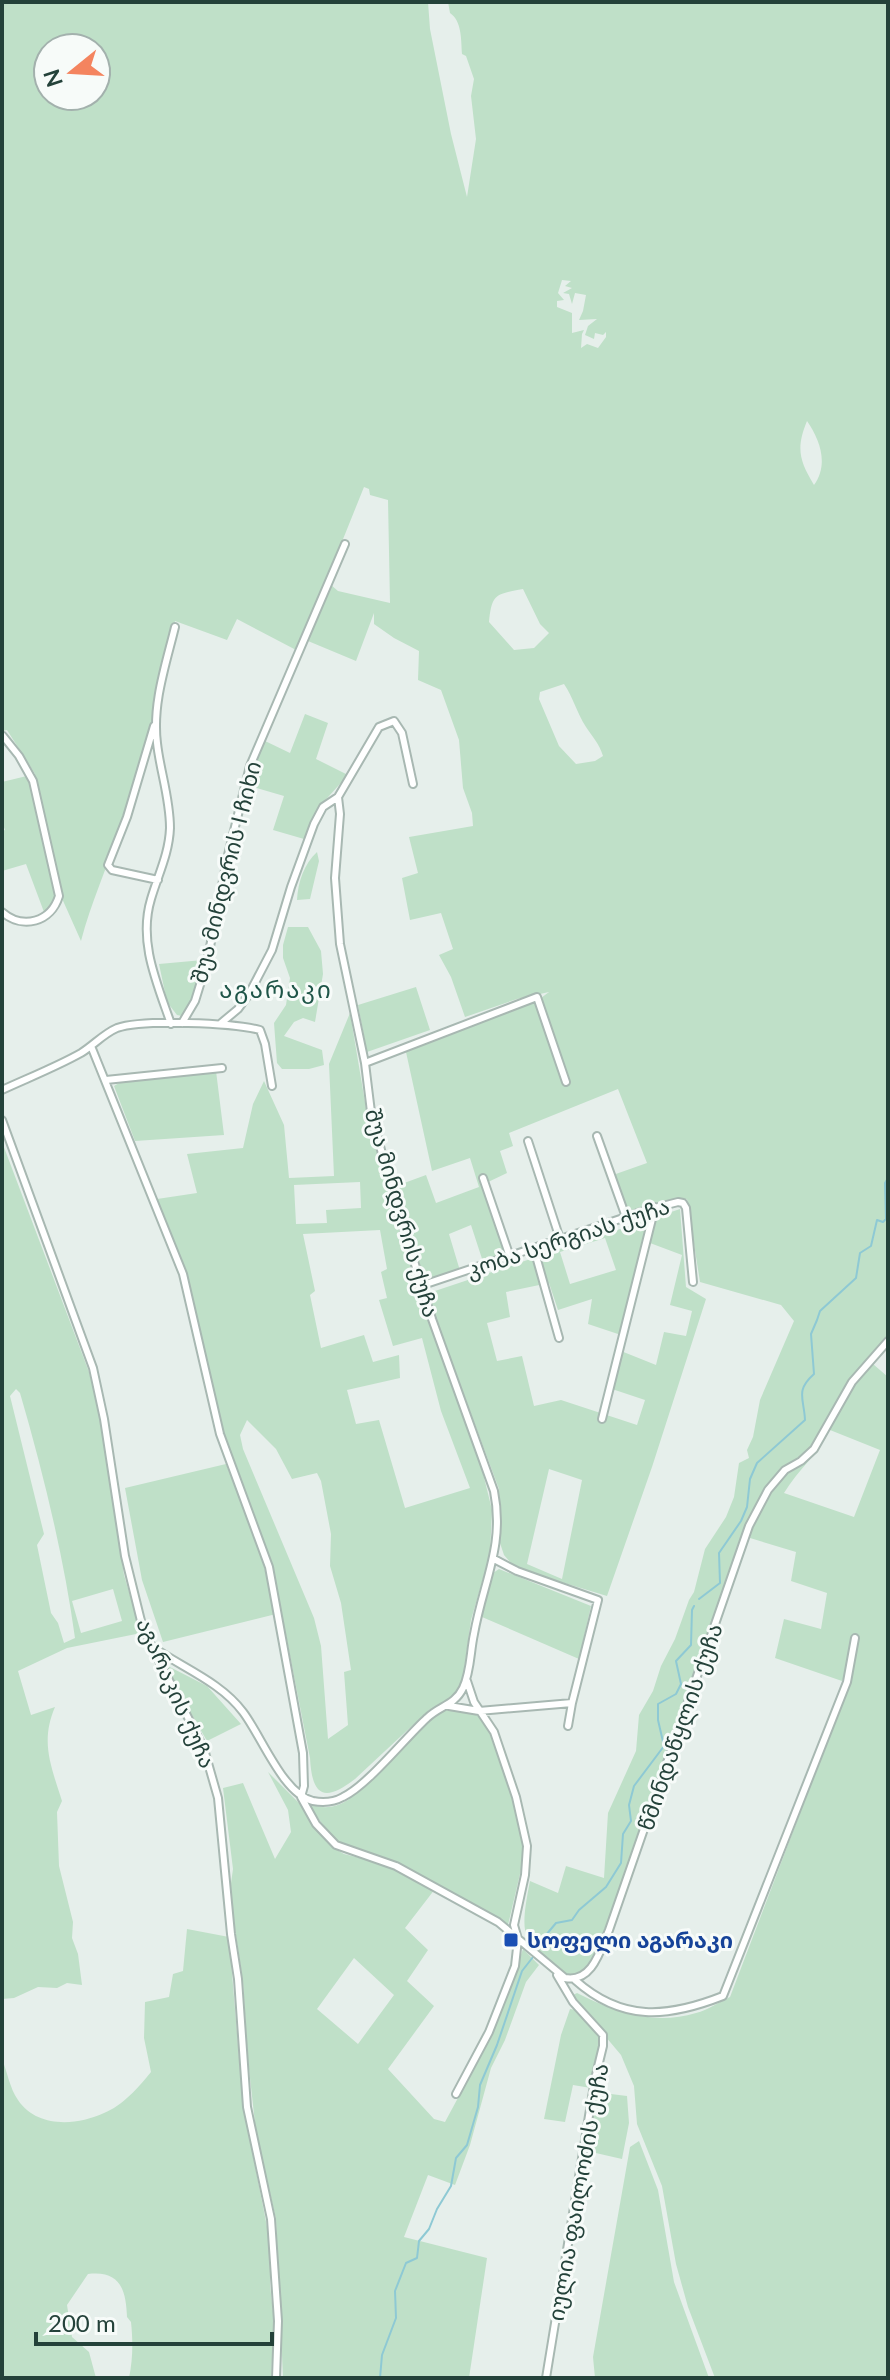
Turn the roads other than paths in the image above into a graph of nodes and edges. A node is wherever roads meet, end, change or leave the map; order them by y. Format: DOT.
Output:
graph roads {
  1 [pos="345,544"];
  2 [pos="175,627"];
  3 [pos="156,718"];
  4 [pos="3,736"];
  5 [pos="413,784"];
  6 [pos="338,797"];
  7 [pos="158,880"];
  8 [pos="2,912"];
  9 [pos="182,1023"];
  10 [pos="171,1024"];
  11 [pos="220,1024"];
  12 [pos="91,1046"];
  13 [pos="365,1063"];
  14 [pos="222,1068"];
  15 [pos="106,1080"];
  16 [pos="566,1082"];
  17 [pos="272,1086"];
  18 [pos="2,1090"];
  19 [pos="2,1120"];
  20 [pos="597,1136"];
  21 [pos="528,1141"];
  22 [pos="483,1178"];
  23 [pos="655,1207"];
  24 [pos="626,1217"];
  25 [pos="560,1239"];
  26 [pos="534,1249"];
  27 [pos="510,1257"];
  28 [pos="693,1282"];
  29 [pos="423,1285"];
  30 [pos="559,1338"];
  31 [pos="888,1341"];
  32 [pos="602,1419"];
  33 [pos="494,1559"];
  34 [pos="855,1638"];
  35 [pos="150,1645"];
  36 [pos="467,1678"];
  37 [pos="572,1703"];
  38 [pos="449,1706"];
  39 [pos="479,1711"];
  40 [pos="568,1726"];
  41 [pos="301,1797"];
  42 [pos="518,1939"];
  43 [pos="557,1974"];
  44 [pos="575,1980"];
  45 [pos="456,2094"];
  46 [pos="276,2378"];
  47 [pos="546,2378"];
  1 -- 9 [label="street, შუა მინდვრის I ჩიხი"];
  2 -- 3 [label="street"];
  3 -- 7 [label="street"];
  3 -- 7 [label="street"];
  4 -- 8 [label="street"];
  5 -- 6 [label="street"];
  6 -- 11 [label="street"];
  6 -- 13 [label="street, შუა მინდვრის ქუჩა"];
  7 -- 10 [label="street"];
  9 -- 10 [label="street"];
  9 -- 11 [label="street"];
  10 -- 12 [label="street"];
  11 -- 17 [label="street"];
  12 -- 15 [label="street"];
  12 -- 18 [label="street"];
  13 -- 16 [label="street"];
  13 -- 29 [label="street, შუა მინდვრის ქუჩა"];
  14 -- 15 [label="street"];
  15 -- 41 [label="street"];
  19 -- 35 [label="street, აგარაკის ქუჩა"];
  20 -- 24 [label="street"];
  21 -- 25 [label="street"];
  22 -- 27 [label="street"];
  23 -- 24 [label="street, კობა სერგიას ქუჩა"];
  23 -- 28 [label="street, კობა სერგიას ქუჩა"];
  23 -- 32 [label="street"];
  24 -- 25 [label="street, კობა სერგიას ქუჩა"];
  25 -- 26 [label="street, კობა სერგიას ქუჩა"];
  26 -- 27 [label="street, კობა სერგიას ქუჩა"];
  26 -- 30 [label="street"];
  27 -- 29 [label="street, კობა სერგიას ქუჩა"];
  29 -- 33 [label="street, შუა მინდვრის ქუჩა"];
  31 -- 44 [label="street, წმინდაწყლის ქუჩა"];
  33 -- 36 [label="street, შუა მინდვრის ქუჩა"];
  33 -- 37 [label="street"];
  34 -- 44 [label="street"];
  35 -- 41 [label="street"];
  35 -- 46 [label="street, აგარაკის ქუჩა"];
  36 -- 38 [label="street, შუა მინდვრის ქუჩა"];
  36 -- 39 [label="street"];
  37 -- 39 [label="street"];
  37 -- 40 [label="street"];
  38 -- 39 [label="street"];
  38 -- 41 [label="street, შუა მინდვრის ქუჩა"];
  39 -- 42 [label="street"];
  41 -- 42 [label="street"];
  42 -- 43 [label="street"];
  42 -- 45 [label="street"];
  43 -- 44 [label="street"];
  43 -- 47 [label="street, იულია ფაილოძის ქუჩა"];
}
